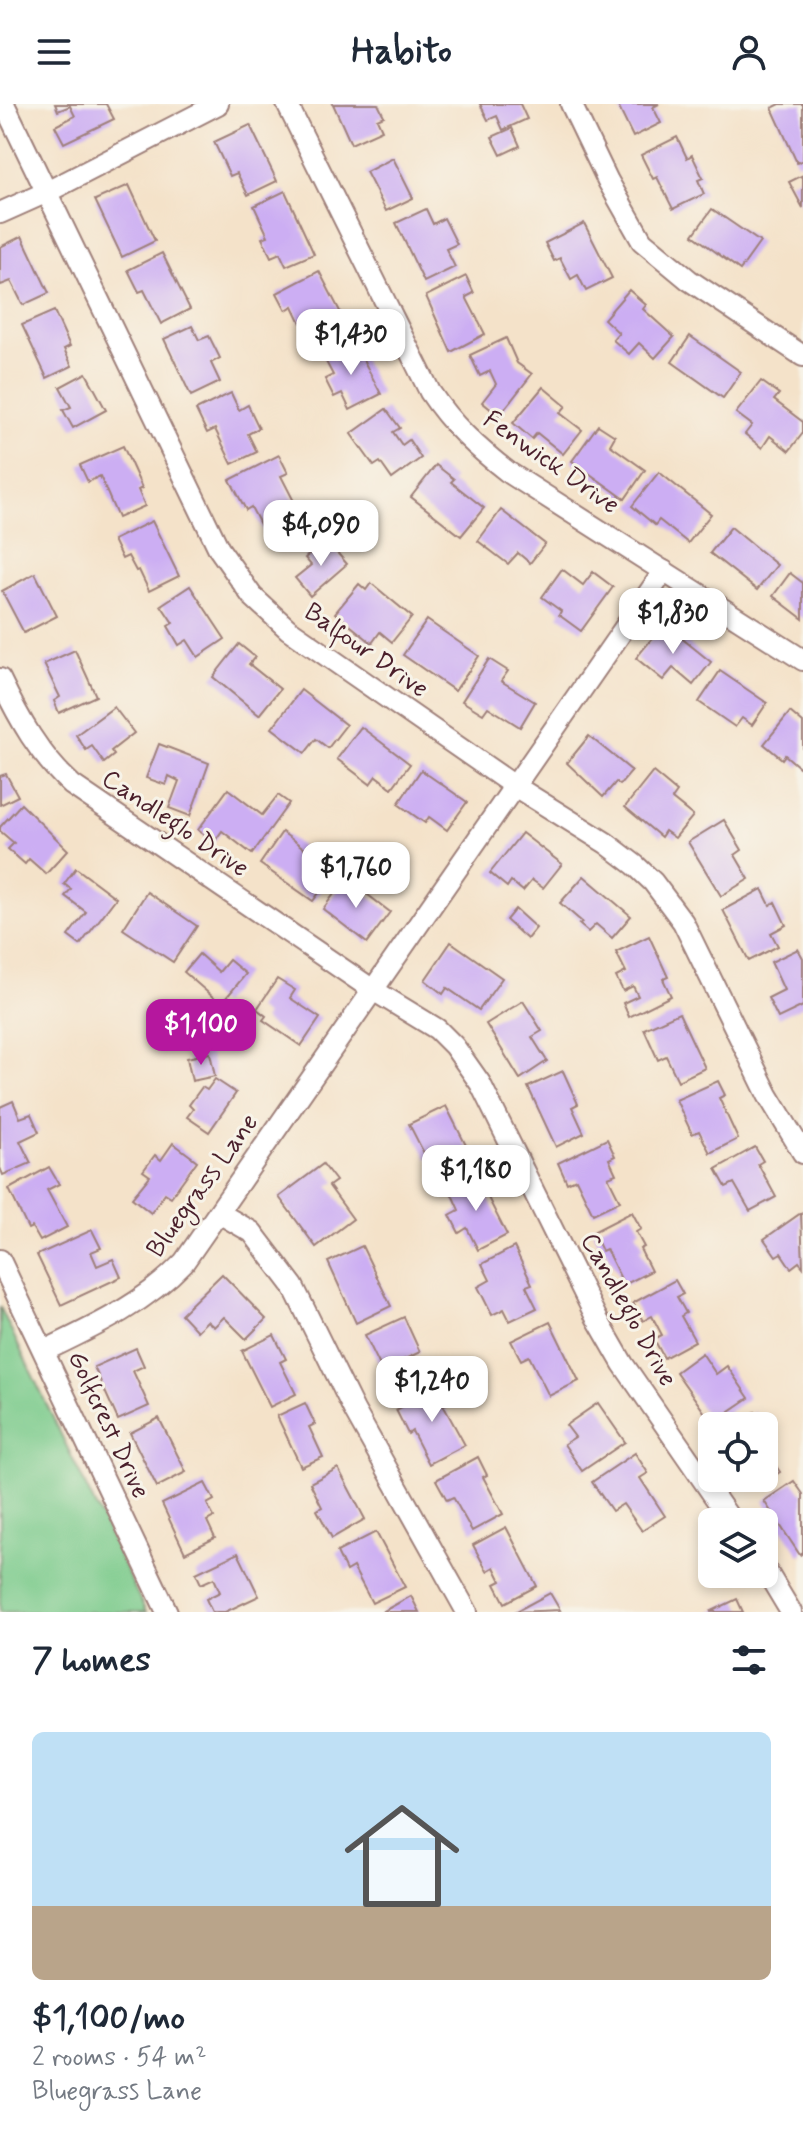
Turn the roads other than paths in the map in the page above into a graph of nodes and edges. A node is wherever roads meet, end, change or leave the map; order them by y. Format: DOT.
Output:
graph roads {
  1 [pos="4,104"];
  2 [pos="218,104"];
  3 [pos="287,104"];
  4 [pos="571,104"];
  5 [pos="47,192"];
  6 [pos="0,213"];
  7 [pos="803,356"];
  8 [pos="664,571"];
  9 [pos="803,660"];
  10 [pos="0,679"];
  11 [pos="513,785"];
  12 [pos="373,990"];
  13 [pos="803,1153"];
  14 [pos="219,1213"];
  15 [pos="0,1260"];
  16 [pos="44,1351"];
  17 [pos="722,1508"];
  18 [pos="777,1588"];
  19 [pos="167,1612"];
  20 [pos="467,1612"];
  21 [pos="791,1612"];
  1 -- 5 [label="street, Balfour Drive"];
  2 -- 5 [label="street"];
  3 -- 8 [label="street, Fenwick Drive"];
  4 -- 7 [label="street"];
  5 -- 6 [label="street"];
  5 -- 11 [label="street, Balfour Drive"];
  8 -- 9 [label="street, Fenwick Drive"];
  8 -- 11 [label="street, Bluegrass Lane"];
  10 -- 12 [label="street, Candleglo Drive"];
  11 -- 12 [label="street, Bluegrass Lane"];
  11 -- 13 [label="street, Balfour Drive"];
  12 -- 14 [label="street, Bluegrass Lane"];
  12 -- 17 [label="street, Candleglo Drive"];
  14 -- 16 [label="street, Bluegrass Lane"];
  14 -- 20 [label="street"];
  15 -- 16 [label="street, Golfcrest Drive"];
  16 -- 19 [label="street, Golfcrest Drive"];
  18 -- 21 [label="street"];
}
